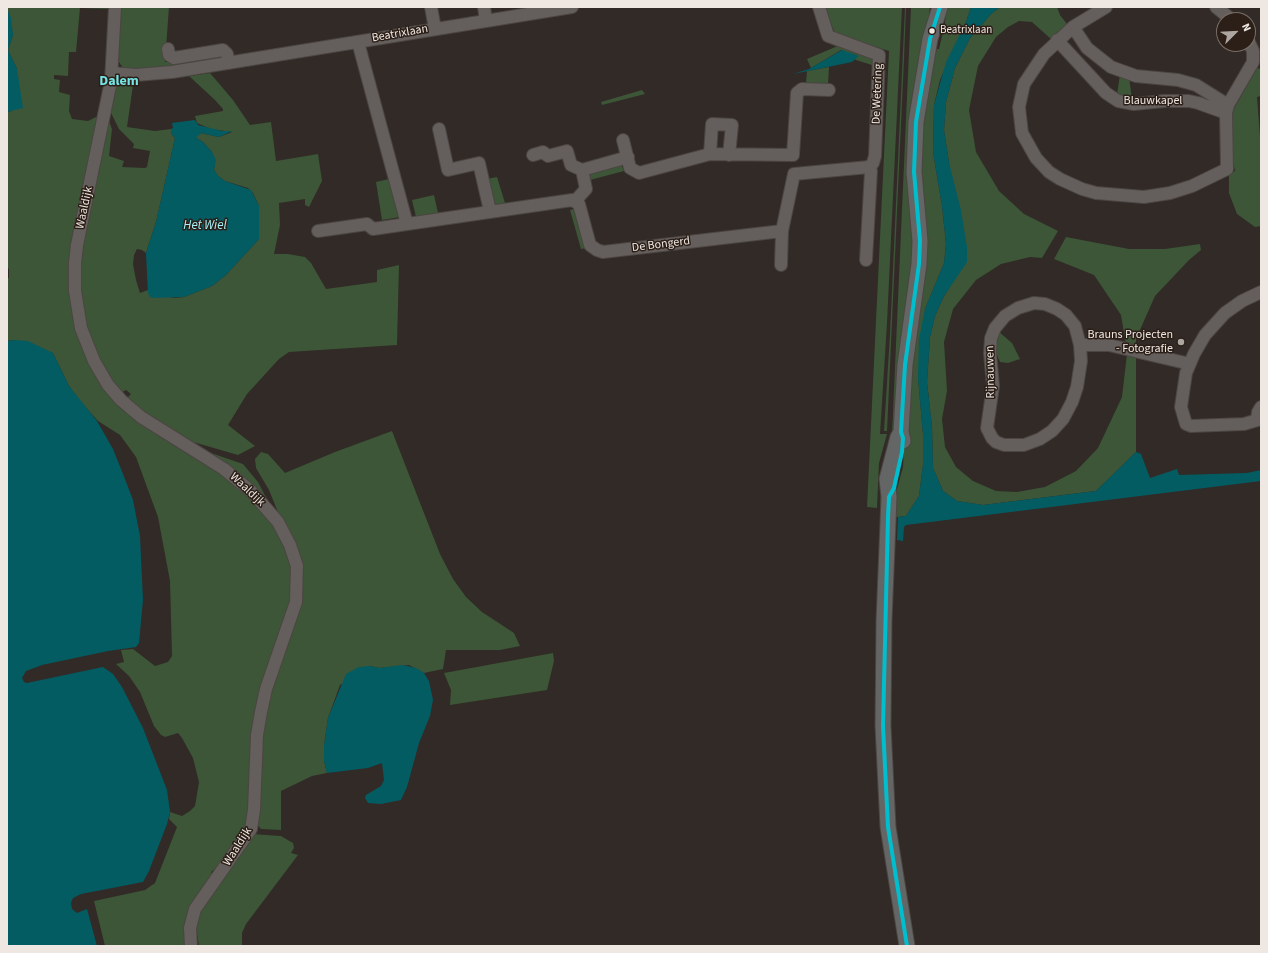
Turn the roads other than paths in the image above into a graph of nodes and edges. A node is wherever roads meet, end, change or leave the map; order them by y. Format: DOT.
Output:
graph roads {
  1 [pos="115,7"];
  2 [pos="431,7"];
  3 [pos="484,7"];
  4 [pos="567,7"];
  5 [pos="819,7"];
  6 [pos="933,7"];
  7 [pos="940,7"];
  8 [pos="1106,7"];
  9 [pos="486,21"];
  10 [pos="1073,27"];
  11 [pos="435,29"];
  12 [pos="930,39"];
  13 [pos="1057,40"];
  14 [pos="358,42"];
  15 [pos="168,49"];
  16 [pos="1253,52"];
  17 [pos="229,63"];
  18 [pos="112,73"];
  19 [pos="829,90"];
  20 [pos="1227,109"];
  21 [pos="439,129"];
  22 [pos="623,140"];
  23 [pos="710,154"];
  24 [pos="533,155"];
  25 [pos="730,155"];
  26 [pos="793,155"];
  27 [pos="628,157"];
  28 [pos="869,167"];
  29 [pos="582,170"];
  30 [pos="794,174"];
  31 [pos="575,201"];
  32 [pos="490,211"];
  33 [pos="407,224"];
  34 [pos="318,231"];
  35 [pos="782,231"];
  36 [pos="866,260"];
  37 [pos="781,265"];
  38 [pos="1261,292"];
  39 [pos="1080,345"];
  40 [pos="1190,364"];
  41 [pos="1261,407"];
  42 [pos="1259,420"];
  43 [pos="191,946"];
  44 [pos="907,946"];
  1 -- 18 [label="street, Waaldijk"];
  2 -- 11 [label="street"];
  3 -- 9 [label="street"];
  4 -- 9 [label="street, Beatrixlaan"];
  5 -- 28 [label="street, De Wetering"];
  6 -- 12 [label="main road"];
  7 -- 12 [label="main road"];
  8 -- 10 [label="street"];
  9 -- 11 [label="street, Beatrixlaan"];
  10 -- 13 [label="street"];
  10 -- 20 [label="street, Blauwkapel"];
  11 -- 14 [label="street, Beatrixlaan"];
  12 -- 44 [label="main road"];
  13 -- 20 [label="street, Blauwkapel"];
  13 -- 20 [label="street"];
  14 -- 17 [label="street, Beatrixlaan"];
  14 -- 33 [label="street"];
  15 -- 17 [label="street"];
  16 -- 20 [label="street"];
  17 -- 18 [label="street, Beatrixlaan"];
  18 -- 43 [label="street, Waaldijk"];
  19 -- 26 [label="street"];
  21 -- 32 [label="street"];
  22 -- 27 [label="street"];
  23 -- 25 [label="street"];
  23 -- 25 [label="street"];
  23 -- 27 [label="street"];
  24 -- 29 [label="street"];
  25 -- 26 [label="street"];
  26 -- 30 [label="street"];
  27 -- 29 [label="street"];
  28 -- 30 [label="street"];
  28 -- 36 [label="street, De Wetering"];
  29 -- 31 [label="street"];
  30 -- 35 [label="street"];
  31 -- 32 [label="street"];
  31 -- 35 [label="street, De Bongerd"];
  32 -- 33 [label="street"];
  33 -- 34 [label="street"];
  35 -- 37 [label="street"];
  38 -- 40 [label="street"];
  39 -- 39 [label="street, Rijnauwen"];
  39 -- 40 [label="street"];
  40 -- 42 [label="street"];
  41 -- 42 [label="street"];
}
